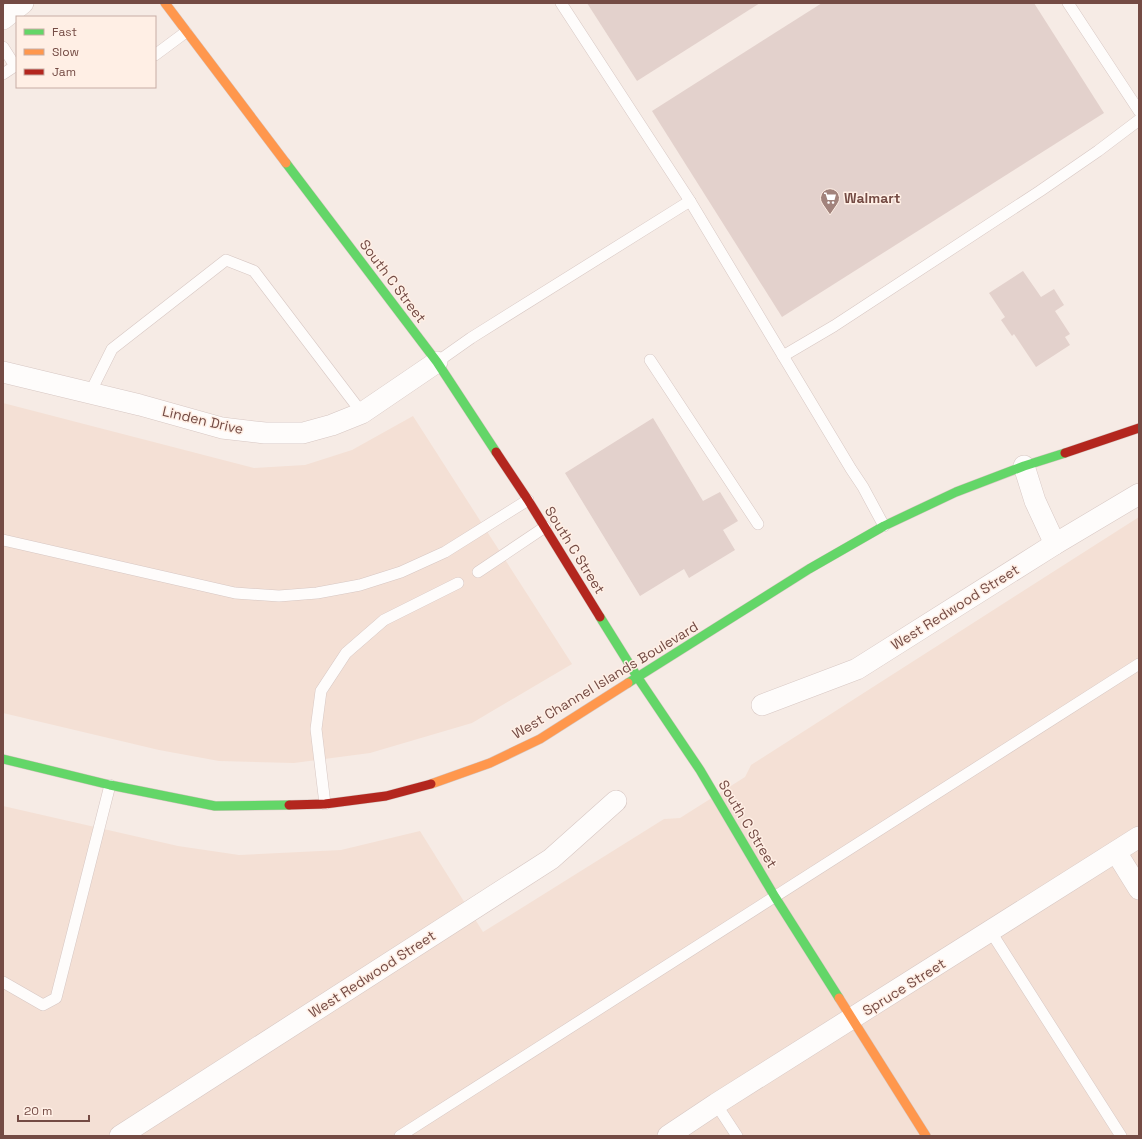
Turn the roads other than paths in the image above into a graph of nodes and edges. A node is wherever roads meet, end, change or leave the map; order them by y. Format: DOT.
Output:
graph roads {
  1 [pos="23,3"];
  2 [pos="165,3"];
  3 [pos="561,3"];
  4 [pos="1068,3"];
  5 [pos="3,19"];
  6 [pos="186,32"];
  7 [pos="3,47"];
  8 [pos="156,54"];
  9 [pos="16,66"];
  10 [pos="3,74"];
  11 [pos="1139,111"];
  12 [pos="1139,120"];
  13 [pos="690,201"];
  14 [pos="783,356"];
  15 [pos="650,360"];
  16 [pos="437,362"];
  17 [pos="3,372"];
  18 [pos="90,393"];
  19 [pos="362,413"];
  20 [pos="1139,428"];
  21 [pos="1024,466"];
  22 [pos="1139,494"];
  23 [pos="528,500"];
  24 [pos="758,524"];
  25 [pos="884,526"];
  26 [pos="545,527"];
  27 [pos="3,540"];
  28 [pos="1055,544"];
  29 [pos="478,572"];
  30 [pos="458,583"];
  31 [pos="1139,664"];
  32 [pos="638,678"];
  33 [pos="762,705"];
  34 [pos="3,759"];
  35 [pos="110,785"];
  36 [pos="616,801"];
  37 [pos="325,804"];
  38 [pos="1139,838"];
  39 [pos="1116,852"];
  40 [pos="1139,888"];
  41 [pos="775,897"];
  42 [pos="991,932"];
  43 [pos="3,982"];
  44 [pos="852,1019"];
  45 [pos="716,1104"];
  46 [pos="120,1136"];
  47 [pos="400,1136"];
  48 [pos="668,1136"];
  49 [pos="737,1136"];
  50 [pos="926,1136"];
  51 [pos="1121,1136"];
  1 -- 5 [label="street"];
  2 -- 6 [label="street, South C Street"];
  3 -- 13 [label="lane"];
  4 -- 11 [label="lane"];
  6 -- 8 [label="lane"];
  6 -- 16 [label="street, South C Street"];
  7 -- 9 [label="lane"];
  9 -- 10 [label="lane"];
  12 -- 14 [label="lane"];
  13 -- 14 [label="lane"];
  13 -- 16 [label="lane"];
  14 -- 25 [label="lane"];
  15 -- 24 [label="lane"];
  16 -- 19 [label="street, Linden Drive"];
  16 -- 23 [label="street, South C Street"];
  17 -- 18 [label="street, Linden Drive"];
  18 -- 19 [label="street, Linden Drive"];
  18 -- 19 [label="lane"];
  20 -- 21 [label="street, West Channel Islands Boulevard"];
  21 -- 25 [label="street, West Channel Islands Boulevard"];
  21 -- 28 [label="street"];
  22 -- 28 [label="street, West Redwood Street"];
  23 -- 26 [label="street, South C Street"];
  23 -- 27 [label="lane"];
  25 -- 32 [label="street, West Channel Islands Boulevard"];
  26 -- 29 [label="lane"];
  26 -- 32 [label="street, South C Street"];
  28 -- 33 [label="street, West Redwood Street"];
  30 -- 37 [label="lane"];
  31 -- 41 [label="lane"];
  32 -- 37 [label="street, West Channel Islands Boulevard"];
  32 -- 41 [label="street, South C Street"];
  34 -- 35 [label="street, West Channel Islands Boulevard"];
  35 -- 37 [label="street, West Channel Islands Boulevard"];
  35 -- 43 [label="lane"];
  36 -- 46 [label="street, West Redwood Street"];
  38 -- 39 [label="street, Spruce Street"];
  39 -- 40 [label="street"];
  39 -- 42 [label="street, Spruce Street"];
  41 -- 44 [label="street, South C Street"];
  41 -- 47 [label="lane"];
  42 -- 44 [label="street, Spruce Street"];
  42 -- 51 [label="lane"];
  44 -- 45 [label="street, Spruce Street"];
  44 -- 50 [label="street, South C Street"];
  45 -- 48 [label="street, Spruce Street"];
  45 -- 49 [label="lane"];
}
